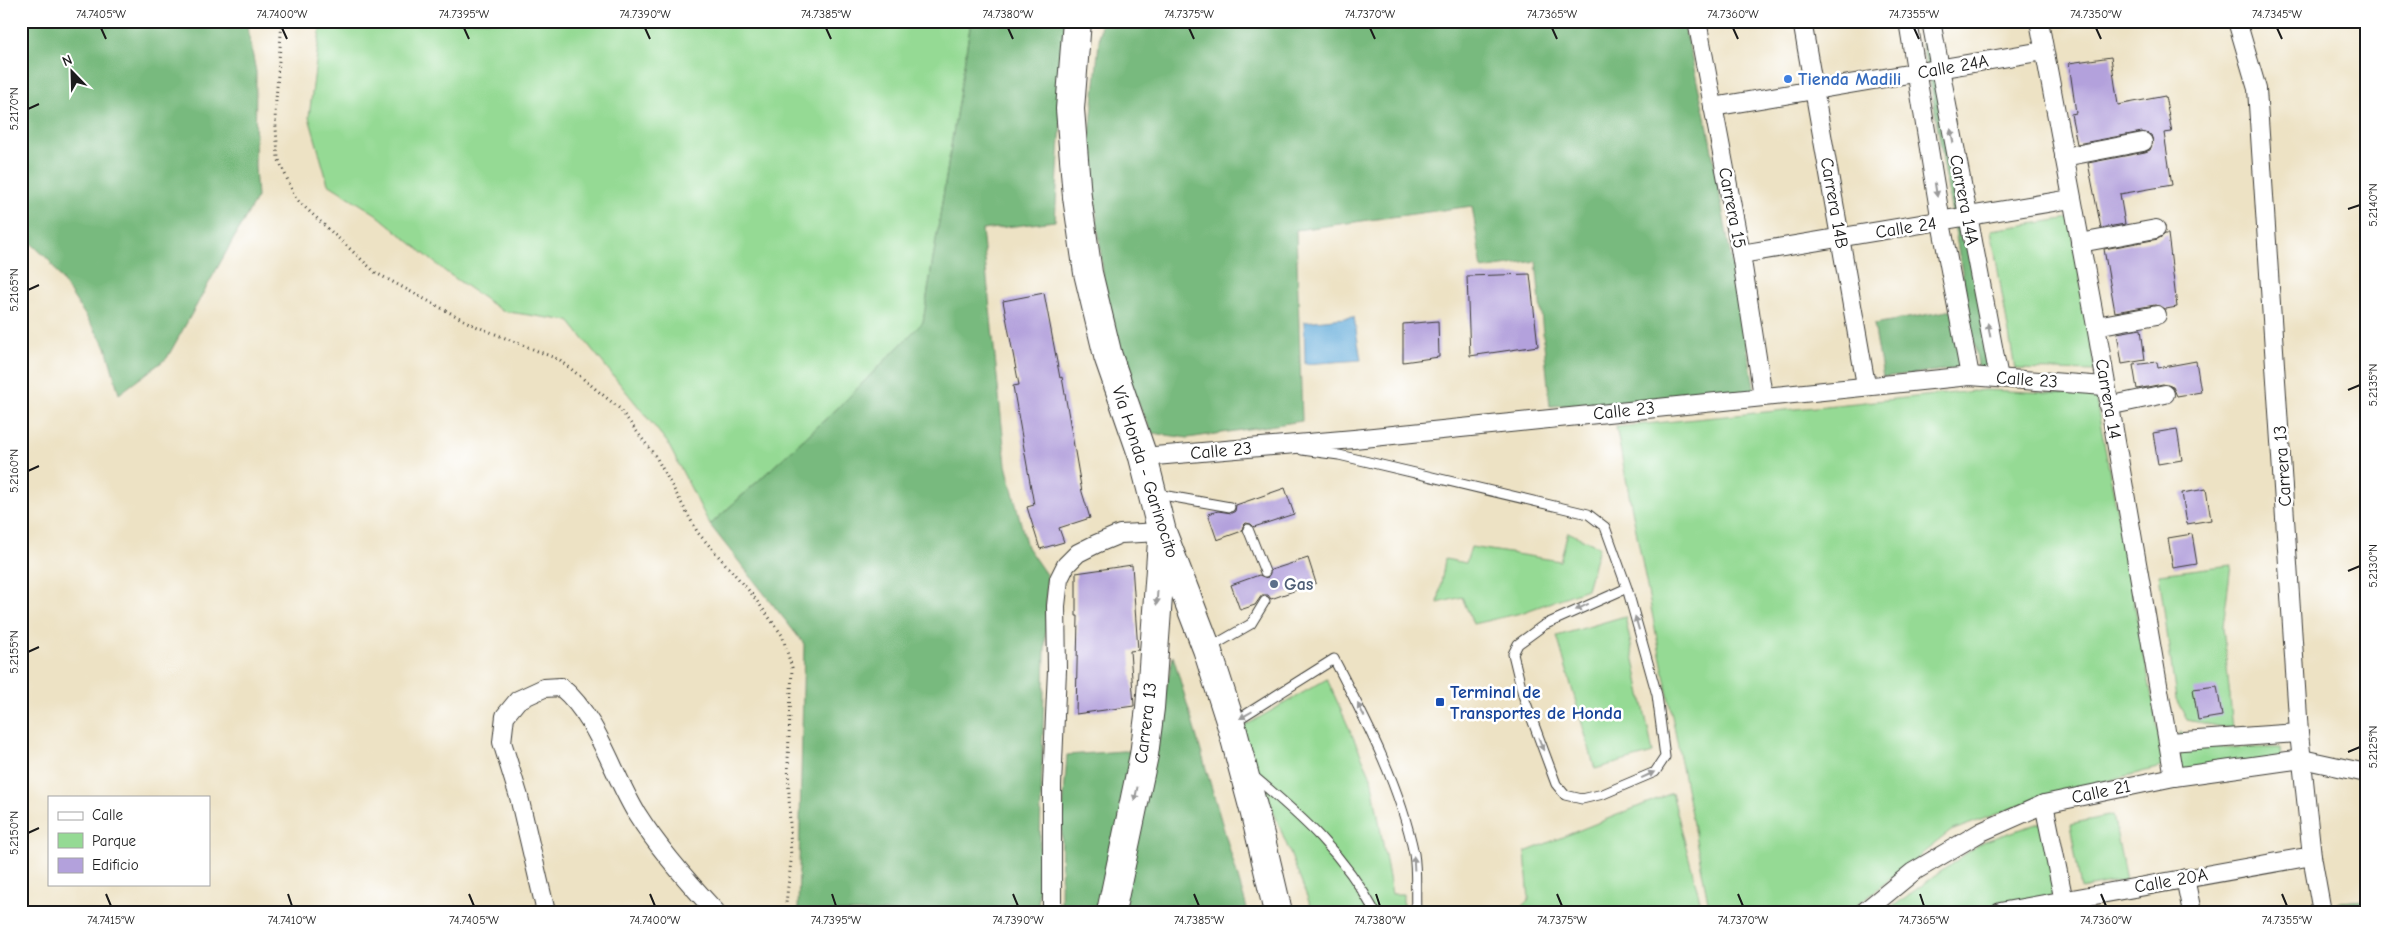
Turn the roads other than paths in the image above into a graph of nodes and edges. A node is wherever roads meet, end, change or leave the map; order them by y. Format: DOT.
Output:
graph roads {
  1 [pos="1077,21"];
  2 [pos="1697,21"];
  3 [pos="1802,21"];
  4 [pos="1908,21"];
  5 [pos="1931,21"];
  6 [pos="2039,21"];
  7 [pos="2237,21"];
  8 [pos="2044,51"];
  9 [pos="1940,68"];
  10 [pos="1917,73"];
  11 [pos="1813,91"];
  12 [pos="1713,106"];
  13 [pos="2143,142"];
  14 [pos="2064,157"];
  15 [pos="2072,199"];
  16 [pos="1967,218"];
  17 [pos="1941,222"];
  18 [pos="2156,229"];
  19 [pos="1840,238"];
  20 [pos="2080,243"];
  21 [pos="1741,254"];
  22 [pos="2157,315"];
  23 [pos="2096,326"];
  24 [pos="1970,376"];
  25 [pos="1999,378"];
  26 [pos="1866,385"];
  27 [pos="2105,386"];
  28 [pos="2165,394"];
  29 [pos="1763,396"];
  30 [pos="2108,406"];
  31 [pos="1278,446"];
  32 [pos="1143,457"];
  33 [pos="1152,493"];
  34 [pos="1230,507"];
  35 [pos="1248,529"];
  36 [pos="1162,532"];
  37 [pos="1265,572"];
  38 [pos="1627,588"];
  39 [pos="1266,601"];
  40 [pos="1207,649"];
  41 [pos="1231,724"];
  42 [pos="2299,733"];
  43 [pos="2169,742"];
  44 [pos="2302,759"];
  45 [pos="1242,766"];
  46 [pos="2366,773"];
  47 [pos="2174,777"];
  48 [pos="2044,804"];
  49 [pos="1256,814"];
  50 [pos="2312,856"];
  51 [pos="2185,878"];
  52 [pos="2065,906"];
  53 [pos="546,912"];
  54 [pos="716,912"];
  55 [pos="1052,912"];
  56 [pos="1111,912"];
  57 [pos="1278,912"];
  58 [pos="1295,912"];
  59 [pos="1375,912"];
  60 [pos="1416,912"];
  61 [pos="1864,912"];
  62 [pos="2000,912"];
  63 [pos="2192,912"];
  64 [pos="2322,912"];
  1 -- 32 [label="highway, Vía Honda - Garinocito"];
  2 -- 12 [label="street, Carrera 15"];
  3 -- 11 [label="street, Carrera 14B"];
  4 -- 10 [label="street, Carrera 14A"];
  5 -- 9 [label="street, Carrera 14A"];
  6 -- 8 [label="street, Carrera 14"];
  7 -- 42 [label="street, Carrera 13"];
  8 -- 9 [label="street, Calle 24A"];
  8 -- 14 [label="street, Carrera 14"];
  9 -- 10 [label="street, Calle 24A"];
  16 -- 9 [label="street, Carrera 14A, one-way"];
  10 -- 11 [label="street, Calle 24A"];
  10 -- 17 [label="street, Carrera 14A, one-way"];
  11 -- 12 [label="street, Calle 24A"];
  11 -- 19 [label="street, Carrera 14B"];
  12 -- 21 [label="street, Carrera 15"];
  13 -- 14 [label="street"];
  14 -- 15 [label="street, Carrera 14"];
  15 -- 16 [label="street, Calle 24"];
  15 -- 20 [label="street, Carrera 14"];
  16 -- 17 [label="street, Calle 24"];
  25 -- 16 [label="street, Carrera 14A, one-way"];
  17 -- 19 [label="street, Calle 24"];
  17 -- 24 [label="street, Carrera 14A"];
  18 -- 20 [label="street"];
  19 -- 21 [label="street, Calle 24"];
  19 -- 26 [label="street, Carrera 14B"];
  20 -- 23 [label="street, Carrera 14"];
  21 -- 29 [label="street, Carrera 15"];
  22 -- 23 [label="street"];
  23 -- 27 [label="street, Carrera 14"];
  24 -- 25 [label="street, Calle 23"];
  24 -- 26 [label="street, Calle 23"];
  25 -- 27 [label="street, Calle 23"];
  26 -- 29 [label="street, Calle 23"];
  27 -- 30 [label="street, Carrera 14"];
  28 -- 30 [label="street"];
  29 -- 31 [label="street, Calle 23"];
  30 -- 43 [label="street, Carrera 14"];
  31 -- 32 [label="street, Calle 23"];
  31 -- 38 [label="lane"];
  32 -- 33 [label="highway, Vía Honda - Garinocito"];
  33 -- 34 [label="lane"];
  33 -- 36 [label="highway, Vía Honda - Garinocito"];
  35 -- 37 [label="lane"];
  36 -- 40 [label="highway, Vía Honda - Garinocito"];
  36 -- 55 [label="street"];
  36 -- 56 [label="highway, Carrera 13, one-way"];
  38 -- 38 [label="lane, one-way"];
  39 -- 40 [label="lane"];
  40 -- 41 [label="highway, Vía Honda - Garinocito"];
  41 -- 45 [label="highway, Vía Honda - Garinocito"];
  60 -- 41 [label="lane, one-way"];
  42 -- 43 [label="street"];
  42 -- 44 [label="street, Carrera 13"];
  43 -- 47 [label="street, Carrera 14"];
  44 -- 46 [label="street, Calle 21"];
  44 -- 47 [label="street, Calle 21"];
  44 -- 50 [label="street, Carrera 13"];
  45 -- 49 [label="highway, Vía Honda - Garinocito"];
  45 -- 59 [label="lane"];
  47 -- 48 [label="street, Calle 21"];
  48 -- 52 [label="street"];
  48 -- 61 [label="street, Calle 21"];
  49 -- 57 [label="highway, Vía Honda - Garinocito"];
  49 -- 58 [label="highway"];
  50 -- 51 [label="street, Calle 20A"];
  50 -- 64 [label="street, Carrera 13"];
  51 -- 52 [label="street, Calle 20A"];
  51 -- 63 [label="street"];
  52 -- 62 [label="street, Calle 20A"];
  53 -- 54 [label="street"];
}
